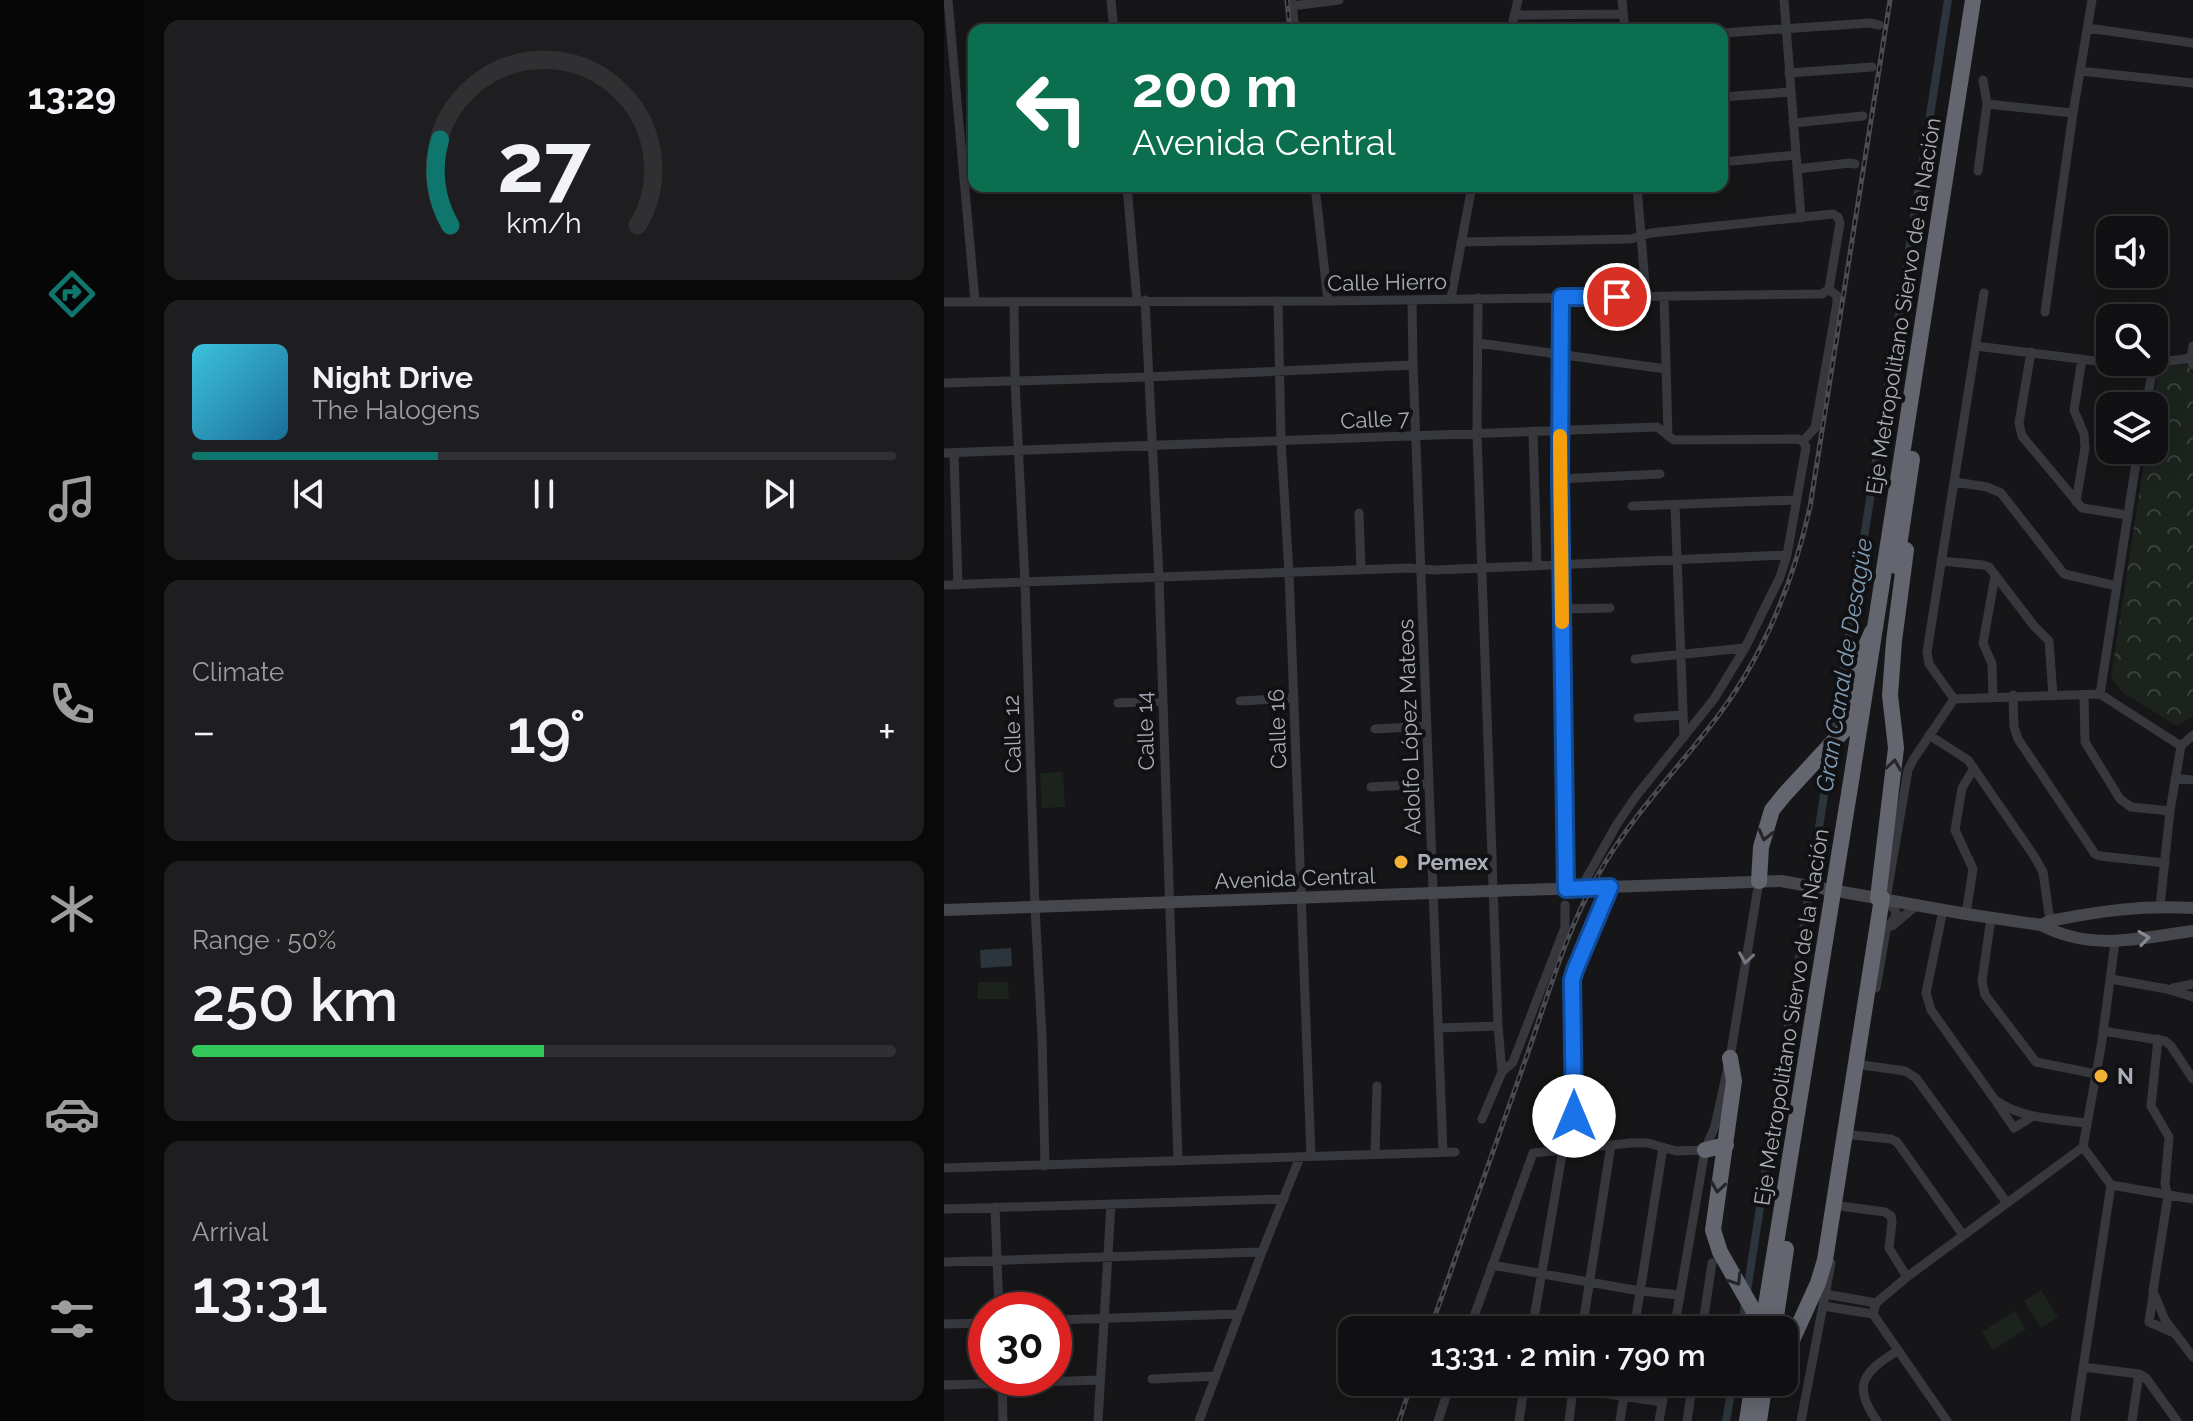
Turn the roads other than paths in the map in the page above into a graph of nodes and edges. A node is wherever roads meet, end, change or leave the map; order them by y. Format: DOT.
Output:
graph roads {
  1 [pos="948,0"];
  2 [pos="1111,0"];
  3 [pos="1339,0"];
  4 [pos="1518,0"];
  5 [pos="1622,0"];
  6 [pos="1784,0"];
  7 [pos="1973,0"];
  8 [pos="1984,0"];
  9 [pos="2092,0"];
  10 [pos="1292,3"];
  11 [pos="1623,14"];
  12 [pos="1514,15"];
  13 [pos="1113,24"];
  14 [pos="1294,24"];
  15 [pos="1512,24"];
  16 [pos="1624,24"];
  17 [pos="1879,25"];
  18 [pos="1786,28"];
  19 [pos="2088,28"];
  20 [pos="1728,33"];
  21 [pos="2193,43"];
  22 [pos="1872,67"];
  23 [pos="2080,71"];
  24 [pos="1789,73"];
  25 [pos="1983,80"];
  26 [pos="2193,83"];
  27 [pos="1790,92"];
  28 [pos="1728,97"];
  29 [pos="1987,104"];
  30 [pos="2073,113"];
  31 [pos="1863,116"];
  32 [pos="1793,123"];
  33 [pos="1796,155"];
  34 [pos="1728,161"];
  35 [pos="1855,164"];
  36 [pos="1797,169"];
  37 [pos="1978,171"];
  38 [pos="1128,192"];
  39 [pos="1316,192"];
  40 [pos="1471,192"];
  41 [pos="1638,192"];
  42 [pos="1801,218"];
  43 [pos="1642,236"];
  44 [pos="1461,242"];
  45 [pos="1829,289"];
  46 [pos="1984,293"];
  47 [pos="1664,296"];
  48 [pos="1561,297"];
  49 [pos="1646,297"];
  50 [pos="1451,298"];
  51 [pos="1478,298"];
  52 [pos="1141,300"];
  53 [pos="1412,300"];
  54 [pos="975,301"];
  55 [pos="1278,301"];
  56 [pos="1328,301"];
  57 [pos="944,302"];
  58 [pos="1014,302"];
  59 [pos="2045,312"];
  60 [pos="1478,343"];
  61 [pos="1976,346"];
  62 [pos="2193,346"];
  63 [pos="2031,352"];
  64 [pos="1560,354"];
  65 [pos="2082,359"];
  66 [pos="2096,361"];
  67 [pos="2168,361"];
  68 [pos="2192,362"];
  69 [pos="1413,365"];
  70 [pos="1666,369"];
  71 [pos="1280,370"];
  72 [pos="1148,377"];
  73 [pos="1015,381"];
  74 [pos="944,383"];
  75 [pos="1560,430"];
  76 [pos="1533,431"];
  77 [pos="1477,433"];
  78 [pos="1416,434"];
  79 [pos="1668,436"];
  80 [pos="1281,441"];
  81 [pos="1803,441"];
  82 [pos="1150,444"];
  83 [pos="1018,450"];
  84 [pos="949,453"];
  85 [pos="2136,464"];
  86 [pos="1660,474"];
  87 [pos="1560,479"];
  88 [pos="1955,482"];
  89 [pos="1797,500"];
  90 [pos="1906,501"];
  91 [pos="2076,502"];
  92 [pos="1675,505"];
  93 [pos="1632,506"];
  94 [pos="1359,513"];
  95 [pos="2127,515"];
  96 [pos="1787,555"];
  97 [pos="1677,560"];
  98 [pos="1941,561"];
  99 [pos="1561,564"];
  100 [pos="1537,566"];
  101 [pos="1481,568"];
  102 [pos="1361,570"];
  103 [pos="1422,570"];
  104 [pos="1289,573"];
  105 [pos="1995,576"];
  106 [pos="1159,578"];
  107 [pos="1025,583"];
  108 [pos="944,585"];
  109 [pos="958,585"];
  110 [pos="2117,586"];
  111 [pos="1610,608"];
  112 [pos="1562,609"];
  113 [pos="1876,623"];
  114 [pos="1745,648"];
  115 [pos="1680,655"];
  116 [pos="1635,659"];
  117 [pos="2100,694"];
  118 [pos="2013,695"];
  119 [pos="2084,695"];
  120 [pos="1993,696"];
  121 [pos="2053,696"];
  122 [pos="1294,698"];
  123 [pos="1954,699"];
  124 [pos="1161,701"];
  125 [pos="1240,701"];
  126 [pos="1118,703"];
  127 [pos="1683,715"];
  128 [pos="1638,718"];
  129 [pos="1427,726"];
  130 [pos="1375,729"];
  131 [pos="1929,735"];
  132 [pos="2193,735"];
  133 [pos="1684,737"];
  134 [pos="2181,746"];
  135 [pos="1974,768"];
  136 [pos="2175,778"];
  137 [pos="2193,780"];
  138 [pos="1429,784"];
  139 [pos="1371,787"];
  140 [pos="2170,811"];
  141 [pos="2165,863"];
  142 [pos="1759,881"];
  143 [pos="1610,887"];
  144 [pos="1581,888"];
  145 [pos="1566,889"];
  146 [pos="1494,890"];
  147 [pos="1433,892"];
  148 [pos="1301,898"];
  149 [pos="1882,898"];
  150 [pos="1169,902"];
  151 [pos="1565,905"];
  152 [pos="1917,905"];
  153 [pos="2160,906"];
  154 [pos="1035,907"];
  155 [pos="2193,908"];
  156 [pos="944,910"];
  157 [pos="1943,910"];
  158 [pos="2089,913"];
  159 [pos="1966,914"];
  160 [pos="1991,918"];
  161 [pos="2046,923"];
  162 [pos="1886,930"];
  163 [pos="2192,930"];
  164 [pos="2090,941"];
  165 [pos="2115,942"];
  166 [pos="2111,979"];
  167 [pos="2193,984"];
  168 [pos="2167,989"];
  169 [pos="2193,997"];
  170 [pos="1498,1026"];
  171 [pos="1438,1028"];
  172 [pos="2103,1031"];
  173 [pos="2158,1039"];
  174 [pos="1730,1058"];
  175 [pos="2178,1058"];
  176 [pos="2156,1061"];
  177 [pos="1862,1065"];
  178 [pos="1502,1072"];
  179 [pos="2096,1074"];
  180 [pos="2193,1079"];
  181 [pos="1377,1086"];
  182 [pos="1995,1100"];
  183 [pos="2033,1116"];
  184 [pos="1482,1119"];
  185 [pos="2087,1123"];
  186 [pos="1852,1135"];
  187 [pos="1611,1145"];
  188 [pos="1726,1145"];
  189 [pos="1663,1147"];
  190 [pos="2083,1147"];
  191 [pos="1574,1148"];
  192 [pos="1563,1149"];
  193 [pos="1705,1150"];
  194 [pos="1443,1152"];
  195 [pos="1455,1152"];
  196 [pos="1375,1154"];
  197 [pos="1311,1156"];
  198 [pos="1300,1157"];
  199 [pos="1178,1161"];
  200 [pos="1045,1166"];
  201 [pos="944,1168"];
  202 [pos="2111,1185"];
  203 [pos="2168,1196"];
  204 [pos="1284,1199"];
  205 [pos="2193,1199"];
  206 [pos="2007,1203"];
  207 [pos="1111,1204"];
  208 [pos="1840,1206"];
  209 [pos="995,1207"];
  210 [pos="944,1209"];
  211 [pos="1963,1235"];
  212 [pos="1262,1252"];
  213 [pos="1107,1257"];
  214 [pos="997,1260"];
  215 [pos="944,1262"];
  216 [pos="1712,1263"];
  217 [pos="1492,1265"];
  218 [pos="1541,1274"];
  219 [pos="1907,1277"];
  220 [pos="1590,1282"];
  221 [pos="1640,1291"];
  222 [pos="2153,1291"];
  223 [pos="998,1292"];
  224 [pos="1825,1294"];
  225 [pos="1680,1295"];
  226 [pos="1876,1303"];
  227 [pos="1823,1306"];
  228 [pos="1238,1314"];
  229 [pos="1873,1314"];
  230 [pos="1474,1316"];
  231 [pos="1534,1316"];
  232 [pos="1584,1316"];
  233 [pos="1636,1316"];
  234 [pos="1676,1316"];
  235 [pos="1704,1316"];
  236 [pos="1755,1316"];
  237 [pos="1764,1316"];
  238 [pos="1776,1316"];
  239 [pos="1104,1319"];
  240 [pos="1072,1320"];
  241 [pos="968,1323"];
  242 [pos="944,1324"];
  243 [pos="1798,1327"];
  244 [pos="2175,1333"];
  245 [pos="1897,1351"];
  246 [pos="2193,1357"];
  247 [pos="2083,1367"];
  248 [pos="2139,1374"];
  249 [pos="1216,1376"];
  250 [pos="1152,1379"];
  251 [pos="1072,1380"];
  252 [pos="1100,1380"];
  253 [pos="968,1383"];
  254 [pos="944,1385"];
  255 [pos="2136,1392"];
  256 [pos="2156,1392"];
  257 [pos="1002,1396"];
  258 [pos="1446,1396"];
  259 [pos="1523,1396"];
  260 [pos="1573,1396"];
  261 [pos="1619,1396"];
  262 [pos="1663,1396"];
  263 [pos="1691,1396"];
  264 [pos="1748,1396"];
  265 [pos="1753,1396"];
  266 [pos="1760,1396"];
  267 [pos="1766,1396"];
  268 [pos="1624,1397"];
  269 [pos="1662,1402"];
  270 [pos="1752,1420"];
  271 [pos="1003,1421"];
  272 [pos="1098,1421"];
  273 [pos="1199,1421"];
  274 [pos="1438,1421"];
  275 [pos="1519,1421"];
  276 [pos="1569,1421"];
  277 [pos="1620,1421"];
  278 [pos="1659,1421"];
  279 [pos="1687,1421"];
  280 [pos="1801,1421"];
  281 [pos="1877,1421"];
  282 [pos="1947,1421"];
  283 [pos="2075,1421"];
  284 [pos="2132,1421"];
  285 [pos="2177,1421"];
  1 -- 54 [label="street"];
  2 -- 13 [label="street"];
  3 -- 10 [label="street"];
  4 -- 12 [label="street"];
  5 -- 11 [label="street"];
  6 -- 18 [label="street"];
  7 -- 113 [label="highway, Eje Metropolitano Siervo de la Nación, bridge"];
  8 -- 90 [label="highway, Eje Metropolitano Siervo de la Nación, bridge"];
  9 -- 19 [label="street"];
  10 -- 14 [label="street"];
  11 -- 12 [label="street"];
  11 -- 16 [label="street"];
  12 -- 15 [label="street"];
  17 -- 18 [label="street"];
  18 -- 20 [label="street"];
  18 -- 24 [label="street"];
  19 -- 21 [label="street"];
  19 -- 23 [label="street"];
  22 -- 24 [label="street"];
  23 -- 26 [label="street"];
  23 -- 30 [label="street"];
  24 -- 27 [label="street"];
  25 -- 29 [label="street"];
  27 -- 28 [label="street"];
  27 -- 32 [label="street"];
  29 -- 30 [label="street"];
  29 -- 37 [label="street"];
  30 -- 59 [label="street"];
  31 -- 32 [label="street"];
  32 -- 33 [label="street"];
  33 -- 34 [label="street"];
  33 -- 36 [label="street"];
  35 -- 36 [label="street"];
  36 -- 42 [label="street"];
  38 -- 52 [label="street, Calle 14"];
  39 -- 56 [label="street"];
  40 -- 44 [label="street"];
  41 -- 43 [label="street"];
  42 -- 43 [label="street"];
  42 -- 45 [label="street"];
  43 -- 44 [label="street"];
  43 -- 49 [label="street"];
  44 -- 50 [label="street"];
  45 -- 47 [label="street, Calle Hierro"];
  45 -- 81 [label="street"];
  46 -- 61 [label="street"];
  47 -- 49 [label="street, Calle Hierro"];
  47 -- 70 [label="street"];
  48 -- 49 [label="street, Calle Hierro"];
  48 -- 51 [label="street, Calle Hierro"];
  48 -- 64 [label="street"];
  50 -- 51 [label="street, Calle Hierro"];
  50 -- 53 [label="street, Calle Hierro"];
  51 -- 60 [label="street"];
  52 -- 55 [label="street, Calle Hierro"];
  52 -- 58 [label="street, Calle Hierro"];
  52 -- 72 [label="street, Calle 14"];
  53 -- 56 [label="street, Calle Hierro"];
  53 -- 69 [label="street, Adolfo López Mateos"];
  54 -- 57 [label="street, Calle Hierro"];
  54 -- 58 [label="street, Calle Hierro"];
  55 -- 56 [label="street, Calle Hierro"];
  55 -- 71 [label="street, Calle 16"];
  58 -- 73 [label="street, Calle 12"];
  60 -- 64 [label="street"];
  60 -- 77 [label="street"];
  61 -- 63 [label="street"];
  61 -- 88 [label="street"];
  62 -- 68 [label="street"];
  63 -- 65 [label="street"];
  63 -- 91 [label="street"];
  64 -- 70 [label="street"];
  64 -- 75 [label="street"];
  65 -- 66 [label="street"];
  65 -- 91 [label="street"];
  67 -- 68 [label="street"];
  69 -- 71 [label="street"];
  69 -- 78 [label="street, Adolfo López Mateos"];
  70 -- 79 [label="street"];
  71 -- 72 [label="street"];
  71 -- 80 [label="street, Calle 16"];
  72 -- 73 [label="street"];
  72 -- 82 [label="street, Calle 14"];
  73 -- 74 [label="street"];
  73 -- 83 [label="street, Calle 12"];
  75 -- 76 [label="street, Calle 7"];
  75 -- 79 [label="street, Calle 7"];
  75 -- 87 [label="street"];
  76 -- 77 [label="street, Calle 7"];
  76 -- 100 [label="street"];
  77 -- 78 [label="street, Calle 7"];
  77 -- 101 [label="street"];
  78 -- 80 [label="street, Calle 7"];
  78 -- 103 [label="street, Adolfo López Mateos"];
  79 -- 81 [label="street, Calle 7"];
  80 -- 82 [label="street, Calle 7"];
  80 -- 104 [label="street, Calle 16"];
  81 -- 89 [label="street"];
  82 -- 83 [label="street, Calle 7"];
  82 -- 106 [label="street, Calle 14"];
  83 -- 84 [label="street, Calle 7"];
  83 -- 107 [label="street, Calle 12"];
  84 -- 109 [label="street"];
  85 -- 95 [label="street"];
  86 -- 87 [label="street"];
  87 -- 99 [label="street"];
  88 -- 98 [label="street"];
  88 -- 110 [label="street"];
  89 -- 92 [label="street"];
  89 -- 96 [label="street"];
  149 -- 90 [label="highway, one-way, bridge"];
  90 -- 238 [label="highway, Eje Metropolitano Siervo de la Nación, bridge"];
  91 -- 95 [label="street"];
  92 -- 93 [label="street"];
  92 -- 97 [label="street"];
  94 -- 102 [label="street"];
  95 -- 110 [label="street"];
  96 -- 97 [label="street"];
  96 -- 114 [label="street"];
  97 -- 99 [label="street"];
  97 -- 115 [label="street"];
  98 -- 105 [label="street"];
  98 -- 123 [label="street"];
  99 -- 100 [label="street"];
  99 -- 112 [label="street"];
  100 -- 101 [label="street"];
  101 -- 103 [label="street"];
  101 -- 146 [label="street"];
  102 -- 103 [label="street"];
  102 -- 104 [label="street"];
  103 -- 129 [label="street, Adolfo López Mateos"];
  104 -- 106 [label="street"];
  104 -- 122 [label="street, Calle 16"];
  105 -- 120 [label="street"];
  105 -- 121 [label="street"];
  106 -- 107 [label="street"];
  106 -- 124 [label="street, Calle 14"];
  107 -- 109 [label="street"];
  107 -- 154 [label="street, Calle 12"];
  108 -- 109 [label="street"];
  110 -- 117 [label="street"];
  111 -- 112 [label="street"];
  112 -- 145 [label="street"];
  113 -- 142 [label="highway, one-way, bridge"];
  113 -- 237 [label="highway, Eje Metropolitano Siervo de la Nación, bridge"];
  114 -- 115 [label="street"];
  114 -- 133 [label="street"];
  115 -- 116 [label="street"];
  115 -- 127 [label="street"];
  117 -- 119 [label="street"];
  117 -- 134 [label="street"];
  118 -- 120 [label="street"];
  118 -- 121 [label="street"];
  118 -- 141 [label="street"];
  119 -- 121 [label="street"];
  119 -- 140 [label="street"];
  120 -- 123 [label="street"];
  122 -- 125 [label="street"];
  122 -- 148 [label="street, Calle 16"];
  123 -- 131 [label="street"];
  124 -- 126 [label="street"];
  124 -- 150 [label="street, Calle 14"];
  127 -- 128 [label="street"];
  127 -- 133 [label="street"];
  129 -- 130 [label="street"];
  129 -- 138 [label="street, Adolfo López Mateos"];
  131 -- 135 [label="street"];
  131 -- 149 [label="street"];
  132 -- 134 [label="street"];
  133 -- 144 [label="street"];
  134 -- 136 [label="street"];
  135 -- 159 [label="street"];
  135 -- 161 [label="street"];
  136 -- 137 [label="street"];
  136 -- 140 [label="street"];
  138 -- 139 [label="street"];
  138 -- 147 [label="street, Adolfo López Mateos"];
  140 -- 141 [label="street"];
  141 -- 153 [label="street"];
  142 -- 143 [label="street, Avenida Central"];
  142 -- 149 [label="street, Avenida Central"];
  142 -- 174 [label="street, one-way"];
  143 -- 144 [label="street, Avenida Central"];
  143 -- 191 [label="street"];
  144 -- 145 [label="street, Avenida Central"];
  145 -- 146 [label="street, Avenida Central"];
  146 -- 147 [label="street, Avenida Central"];
  146 -- 170 [label="street"];
  147 -- 148 [label="street, Avenida Central"];
  147 -- 171 [label="street, Adolfo López Mateos"];
  148 -- 150 [label="street, Avenida Central"];
  148 -- 197 [label="street, Calle 16"];
  149 -- 152 [label="street, Avenida Central"];
  149 -- 162 [label="street"];
  149 -- 243 [label="highway"];
  150 -- 154 [label="street, Avenida Central"];
  150 -- 199 [label="street, Calle 14"];
  151 -- 178 [label="street"];
  152 -- 157 [label="street, Avenida Central"];
  152 -- 162 [label="street"];
  153 -- 155 [label="street"];
  153 -- 158 [label="street"];
  154 -- 156 [label="street, Avenida Central"];
  154 -- 200 [label="street, Calle 12"];
  157 -- 159 [label="street, Avenida Central"];
  157 -- 182 [label="street"];
  158 -- 161 [label="street"];
  158 -- 164 [label="street"];
  159 -- 160 [label="street, Avenida Central"];
  160 -- 161 [label="street, Avenida Central"];
  160 -- 179 [label="street"];
  161 -- 164 [label="street"];
  162 -- 177 [label="street"];
  165 -- 163 [label="street, one-way"];
  164 -- 165 [label="street"];
  165 -- 166 [label="street"];
  166 -- 168 [label="street"];
  166 -- 172 [label="street"];
  167 -- 168 [label="street"];
  168 -- 169 [label="street"];
  170 -- 171 [label="street"];
  170 -- 178 [label="street"];
  171 -- 194 [label="street, Adolfo López Mateos"];
  172 -- 173 [label="street"];
  172 -- 179 [label="street"];
  173 -- 175 [label="street"];
  173 -- 176 [label="street"];
  174 -- 188 [label="highway"];
  174 -- 193 [label="street"];
  175 -- 176 [label="street"];
  175 -- 180 [label="street"];
  176 -- 203 [label="street"];
  177 -- 186 [label="street"];
  177 -- 206 [label="street"];
  178 -- 184 [label="street"];
  179 -- 185 [label="street"];
  181 -- 196 [label="street"];
  182 -- 183 [label="street"];
  182 -- 183 [label="street"];
  183 -- 185 [label="street"];
  185 -- 190 [label="street"];
  186 -- 208 [label="street"];
  186 -- 211 [label="street"];
  187 -- 189 [label="street"];
  187 -- 191 [label="street"];
  187 -- 220 [label="street"];
  188 -- 193 [label="highway"];
  188 -- 236 [label="highway, one-way"];
  189 -- 193 [label="street"];
  189 -- 221 [label="street"];
  190 -- 202 [label="street"];
  190 -- 206 [label="street"];
  191 -- 192 [label="street"];
  192 -- 217 [label="street"];
  192 -- 218 [label="street"];
  193 -- 225 [label="street"];
  194 -- 195 [label="street"];
  194 -- 196 [label="street"];
  196 -- 197 [label="street"];
  197 -- 198 [label="street"];
  198 -- 199 [label="street"];
  198 -- 204 [label="street"];
  199 -- 200 [label="street"];
  200 -- 201 [label="street"];
  202 -- 203 [label="street"];
  202 -- 247 [label="street"];
  203 -- 205 [label="street"];
  203 -- 222 [label="street"];
  204 -- 207 [label="street"];
  204 -- 212 [label="street"];
  206 -- 211 [label="street"];
  207 -- 209 [label="street"];
  207 -- 213 [label="street"];
  208 -- 219 [label="street"];
  208 -- 224 [label="street"];
  209 -- 210 [label="street"];
  209 -- 214 [label="street"];
  211 -- 219 [label="street"];
  212 -- 213 [label="street"];
  212 -- 228 [label="street"];
  213 -- 214 [label="street"];
  213 -- 239 [label="street"];
  214 -- 215 [label="street"];
  214 -- 223 [label="street"];
  216 -- 235 [label="street"];
  217 -- 218 [label="street"];
  217 -- 230 [label="street"];
  218 -- 220 [label="street"];
  218 -- 231 [label="street"];
  219 -- 226 [label="street"];
  220 -- 221 [label="street"];
  220 -- 232 [label="street"];
  221 -- 225 [label="street"];
  221 -- 233 [label="street"];
  222 -- 244 [label="street"];
  222 -- 244 [label="street"];
  224 -- 226 [label="street"];
  224 -- 227 [label="street"];
  225 -- 234 [label="street"];
  226 -- 229 [label="street"];
  227 -- 229 [label="street"];
  227 -- 280 [label="street"];
  228 -- 239 [label="street"];
  228 -- 249 [label="street"];
  229 -- 245 [label="street"];
  239 -- 240 [label="street"];
  239 -- 252 [label="street"];
  241 -- 242 [label="street"];
  244 -- 246 [label="street"];
  245 -- 281 [label="street"];
  245 -- 282 [label="street"];
  247 -- 248 [label="street"];
  247 -- 283 [label="street"];
  248 -- 255 [label="street"];
  248 -- 256 [label="street"];
  249 -- 250 [label="street"];
  249 -- 273 [label="street"];
  251 -- 252 [label="street"];
  252 -- 272 [label="street"];
  253 -- 254 [label="street"];
  255 -- 256 [label="street"];
  255 -- 284 [label="street"];
  256 -- 285 [label="street"];
  257 -- 271 [label="street"];
  258 -- 274 [label="street"];
  259 -- 275 [label="street"];
  260 -- 276 [label="street"];
  261 -- 268 [label="street"];
  262 -- 269 [label="street"];
  263 -- 279 [label="street"];
  264 -- 270 [label="highway"];
  265 -- 270 [label="highway"];
  266 -- 270 [label="highway"];
  267 -- 270 [label="highway"];
  268 -- 269 [label="street"];
  268 -- 277 [label="street"];
  269 -- 278 [label="street"];
}
